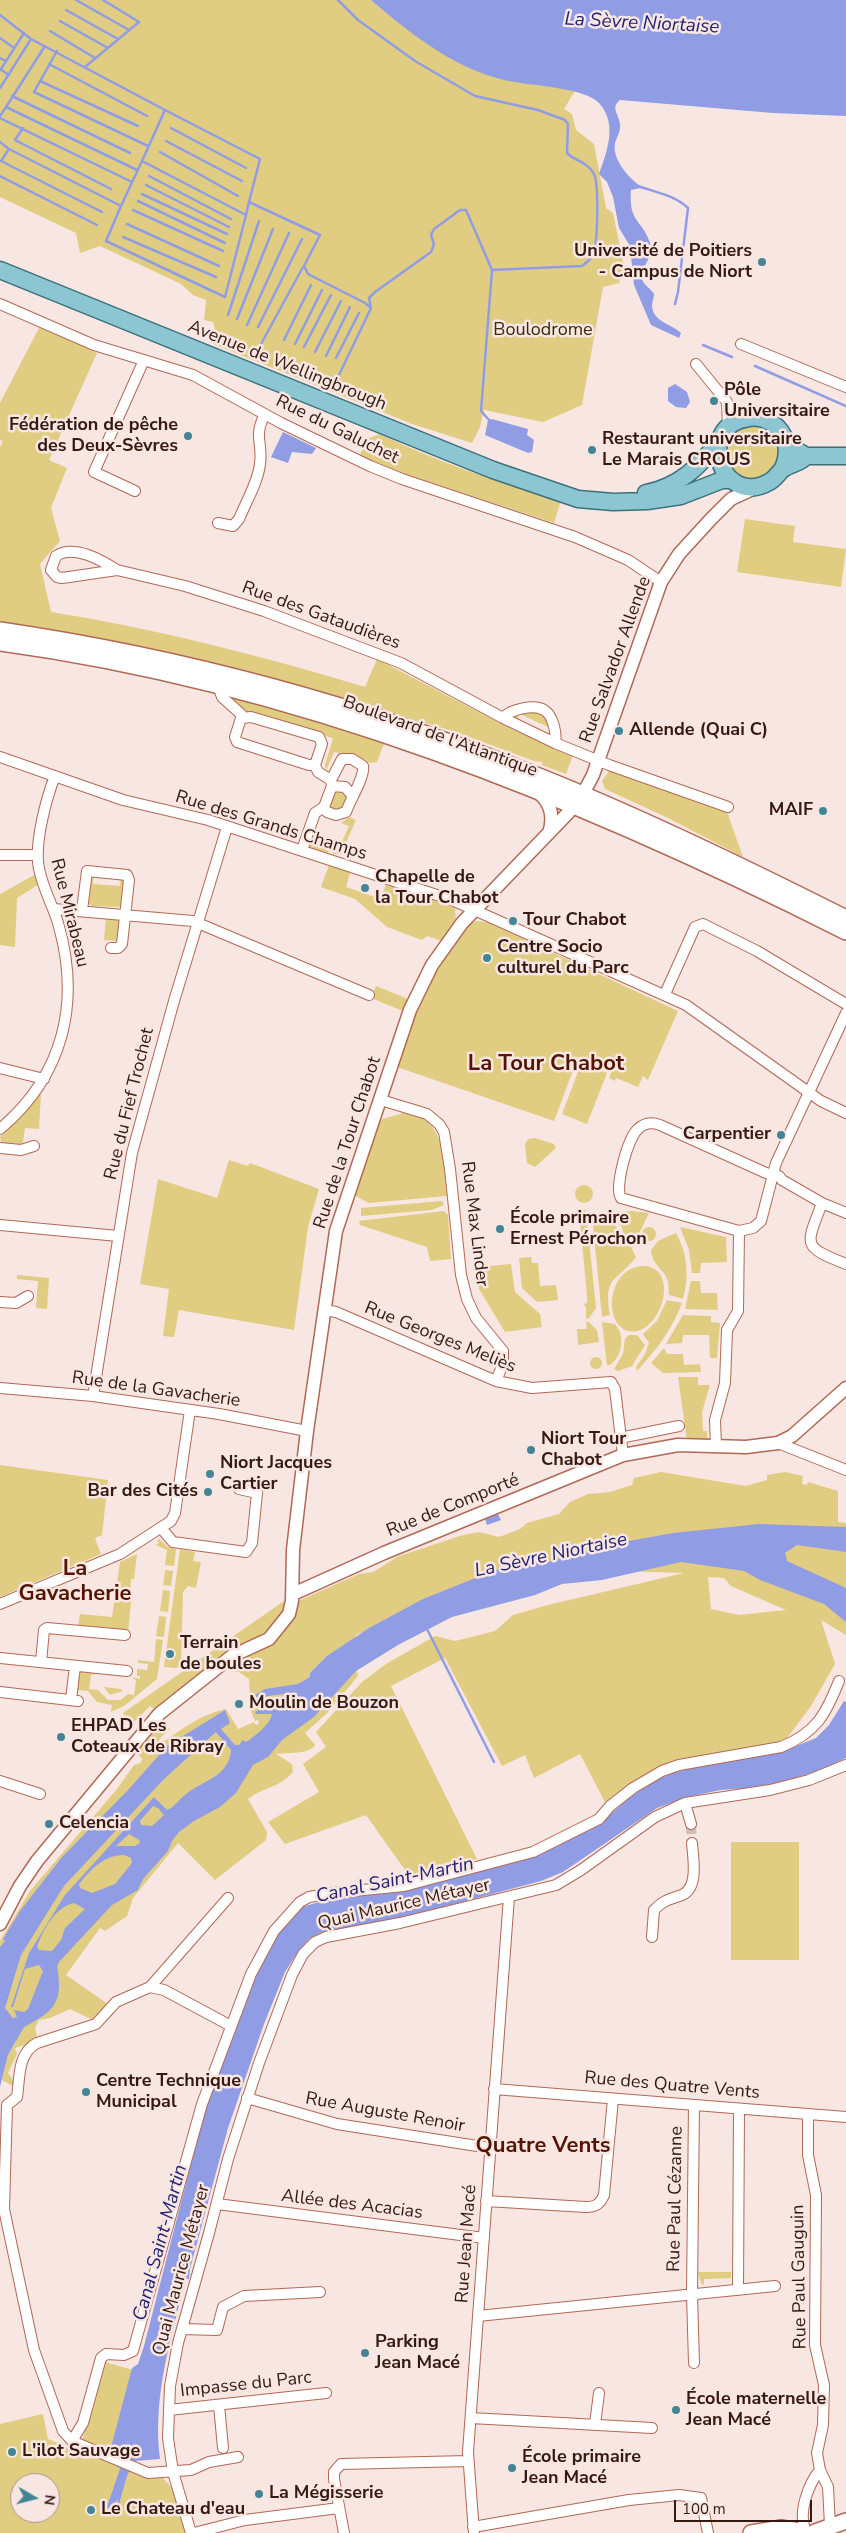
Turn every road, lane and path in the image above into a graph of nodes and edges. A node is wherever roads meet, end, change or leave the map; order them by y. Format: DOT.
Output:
graph roads {
  1 [pos="0,270"];
  2 [pos="0,304"];
  3 [pos="741,344"];
  4 [pos="144,360"];
  5 [pos="696,364"];
  6 [pos="846,387"];
  7 [pos="265,414"];
  8 [pos="724,434"];
  9 [pos="786,444"];
  10 [pos="806,456"];
  11 [pos="846,456"];
  12 [pos="782,470"];
  13 [pos="734,482"];
  14 [pos="757,486"];
  15 [pos="135,492"];
  16 [pos="561,493"];
  17 [pos="731,500"];
  18 [pos="218,523"];
  19 [pos="117,570"];
  20 [pos="661,582"];
  21 [pos="0,630"];
  22 [pos="0,643"];
  23 [pos="218,686"];
  24 [pos="242,718"];
  25 [pos="503,718"];
  26 [pos="555,743"];
  27 [pos="0,757"];
  28 [pos="598,760"];
  29 [pos="314,765"];
  30 [pos="55,776"];
  31 [pos="332,783"];
  32 [pos="351,794"];
  33 [pos="540,794"];
  34 [pos="583,794"];
  35 [pos="324,807"];
  36 [pos="574,807"];
  37 [pos="728,807"];
  38 [pos="227,826"];
  39 [pos="549,833"];
  40 [pos="302,850"];
  41 [pos="0,854"];
  42 [pos="38,855"];
  43 [pos="54,910"];
  44 [pos="82,910"];
  45 [pos="474,910"];
  46 [pos="125,915"];
  47 [pos="846,918"];
  48 [pos="197,923"];
  49 [pos="846,932"];
  50 [pos="111,948"];
  51 [pos="665,994"];
  52 [pos="369,995"];
  53 [pos="846,1004"];
  54 [pos="846,1013"];
  55 [pos="0,1068"];
  56 [pos="44,1079"];
  57 [pos="809,1092"];
  58 [pos="381,1100"];
  59 [pos="846,1113"];
  60 [pos="0,1129"];
  61 [pos="34,1146"];
  62 [pos="0,1148"];
  63 [pos="774,1174"];
  64 [pos="808,1194"];
  65 [pos="822,1203"];
  66 [pos="846,1206"];
  67 [pos="846,1213"];
  68 [pos="0,1224"];
  69 [pos="739,1231"];
  70 [pos="118,1236"];
  71 [pos="846,1264"];
  72 [pos="28,1296"];
  73 [pos="0,1302"];
  74 [pos="324,1310"];
  75 [pos="496,1381"];
  76 [pos="0,1388"];
  77 [pos="846,1388"];
  78 [pos="93,1396"];
  79 [pos="190,1410"];
  80 [pos="679,1426"];
  81 [pos="307,1430"];
  82 [pos="620,1438"];
  83 [pos="778,1443"];
  84 [pos="716,1447"];
  85 [pos="623,1455"];
  86 [pos="846,1470"];
  87 [pos="239,1489"];
  88 [pos="161,1528"];
  89 [pos="293,1594"];
  90 [pos="0,1604"];
  91 [pos="125,1635"];
  92 [pos="0,1658"];
  93 [pos="41,1662"];
  94 [pos="75,1666"];
  95 [pos="126,1672"];
  96 [pos="839,1681"];
  97 [pos="0,1692"];
  98 [pos="846,1765"];
  99 [pos="0,1781"];
  100 [pos="40,1794"];
  101 [pos="685,1803"];
  102 [pos="691,1824"];
  103 [pos="692,1842"];
  104 [pos="509,1897"];
  105 [pos="228,1898"];
  106 [pos="0,1924"];
  107 [pos="652,1937"];
  108 [pos="150,1987"];
  109 [pos="231,2026"];
  110 [pos="494,2089"];
  111 [pos="246,2098"];
  112 [pos="613,2099"];
  113 [pos="694,2105"];
  114 [pos="739,2109"];
  115 [pos="808,2114"];
  116 [pos="846,2117"];
  117 [pos="490,2148"];
  118 [pos="486,2201"];
  119 [pos="217,2204"];
  120 [pos="484,2238"];
  121 [pos="775,2286"];
  122 [pos="738,2290"];
  123 [pos="320,2292"];
  124 [pos="692,2294"];
  125 [pos="478,2316"];
  126 [pos="182,2328"];
  127 [pos="694,2363"];
  128 [pos="326,2393"];
  129 [pos="598,2393"];
  130 [pos="219,2405"];
  131 [pos="169,2410"];
  132 [pos="471,2418"];
  133 [pos="594,2424"];
  134 [pos="652,2428"];
  135 [pos="72,2441"];
  136 [pos="223,2448"];
  137 [pos="238,2457"];
  138 [pos="468,2461"];
  139 [pos="820,2470"];
  140 [pos="172,2472"];
  141 [pos="339,2508"];
  142 [pos="846,2521"];
  143 [pos="846,2527"];
  144 [pos="474,2530"];
  145 [pos="814,2531"];
  146 [pos="762,2532"];
  147 [pos="193,2533"];
  148 [pos="344,2533"];
  149 [pos="708,2533"];
  1 -- 16 [label="main road, Avenue de Wellingbrough"];
  2 -- 4 [label="street, Rue du Galuchet"];
  3 -- 6 [label="street"];
  4 -- 7 [label="street, Rue du Galuchet"];
  4 -- 15 [label="street"];
  5 -- 8 [label="street"];
  7 -- 18 [label="street"];
  7 -- 20 [label="street, Rue du Galuchet"];
  8 -- 9 [label="main road"];
  8 -- 13 [label="main road"];
  8 -- 16 [label="main road"];
  9 -- 10 [label="main road"];
  9 -- 12 [label="main road"];
  10 -- 11 [label="main road"];
  10 -- 12 [label="main road"];
  12 -- 14 [label="main road"];
  13 -- 14 [label="main road"];
  13 -- 16 [label="main road"];
  13 -- 17 [label="street, Rue Salvador Allende"];
  14 -- 17 [label="street, Rue Salvador Allende"];
  17 -- 20 [label="street, Rue Salvador Allende"];
  19 -- 19 [label="street, Rue des Gataudières"];
  19 -- 25 [label="street, Rue des Gataudières"];
  20 -- 28 [label="street, Rue Salvador Allende"];
  21 -- 34 [label="main road, Boulevard de l'Atlantique"];
  22 -- 23 [label="main road, Boulevard de l'Atlantique"];
  23 -- 24 [label="street"];
  23 -- 33 [label="main road, Boulevard de l'Atlantique"];
  24 -- 29 [label="street"];
  24 -- 29 [label="street"];
  25 -- 26 [label="street, Rue des Gataudières"];
  25 -- 26 [label="street"];
  26 -- 28 [label="street, Rue des Gataudières"];
  27 -- 30 [label="street, Rue des Grands Champs"];
  28 -- 34 [label="street, Rue Salvador Allende"];
  28 -- 37 [label="street, Rue des Gataudières"];
  29 -- 31 [label="street"];
  30 -- 38 [label="street, Rue des Grands Champs"];
  30 -- 42 [label="street, Rue Mirabeau"];
  31 -- 32 [label="street"];
  31 -- 32 [label="street"];
  31 -- 35 [label="street"];
  32 -- 35 [label="street"];
  33 -- 36 [label="main road, Boulevard de l'Atlantique"];
  33 -- 39 [label="street"];
  34 -- 36 [label="street, Rue de la Tour Chabot"];
  34 -- 47 [label="main road, Boulevard de l'Atlantique"];
  35 -- 40 [label="street"];
  36 -- 39 [label="street, Rue de la Tour Chabot"];
  36 -- 49 [label="main road, Boulevard de l'Atlantique"];
  38 -- 40 [label="street, Rue des Grands Champs"];
  38 -- 48 [label="street, Rue du Fief Trochet"];
  39 -- 45 [label="street, Rue de la Tour Chabot"];
  40 -- 45 [label="street, Rue des Grands Champs"];
  41 -- 42 [label="street"];
  42 -- 43 [label="street, Rue Mirabeau"];
  43 -- 44 [label="street"];
  43 -- 56 [label="street, Rue Mirabeau"];
  44 -- 46 [label="street"];
  44 -- 46 [label="street"];
  45 -- 51 [label="street, Rue des Grands Champs"];
  45 -- 58 [label="street, Rue de la Tour Chabot"];
  46 -- 48 [label="street"];
  46 -- 50 [label="street"];
  48 -- 52 [label="street"];
  48 -- 70 [label="street, Rue du Fief Trochet"];
  51 -- 53 [label="street"];
  51 -- 57 [label="street, Rue des Grands Champs"];
  54 -- 57 [label="street"];
  55 -- 56 [label="street"];
  56 -- 60 [label="street, Rue Mirabeau"];
  57 -- 59 [label="street, Rue des Grands Champs"];
  57 -- 63 [label="street"];
  58 -- 74 [label="street, Rue de la Tour Chabot"];
  58 -- 75 [label="street, Rue Max Linder"];
  61 -- 62 [label="street"];
  63 -- 64 [label="street"];
  63 -- 69 [label="street"];
  63 -- 69 [label="street"];
  64 -- 65 [label="street"];
  64 -- 66 [label="street"];
  65 -- 67 [label="street"];
  65 -- 71 [label="street"];
  68 -- 70 [label="street"];
  69 -- 84 [label="street"];
  70 -- 78 [label="street, Rue du Fief Trochet"];
  72 -- 73 [label="street"];
  74 -- 75 [label="street, Rue Georges Meliès"];
  74 -- 81 [label="street, Rue de la Tour Chabot"];
  75 -- 82 [label="street, Rue Georges Meliès"];
  76 -- 78 [label="street, Rue de la Gavacherie"];
  77 -- 83 [label="street, Rue de Comporté"];
  78 -- 79 [label="street, Rue de la Gavacherie"];
  79 -- 81 [label="street, Rue de la Gavacherie"];
  79 -- 88 [label="street"];
  80 -- 82 [label="street"];
  81 -- 89 [label="street, Rue de la Tour Chabot"];
  82 -- 85 [label="street"];
  83 -- 84 [label="street, Rue de Comporté"];
  83 -- 86 [label="street"];
  84 -- 85 [label="street, Rue de Comporté"];
  85 -- 89 [label="street, Rue de Comporté"];
  87 -- 88 [label="street"];
  88 -- 90 [label="street"];
  89 -- 106 [label="street, Rue de la Tour Chabot"];
  91 -- 93 [label="street"];
  92 -- 93 [label="street"];
  93 -- 94 [label="street"];
  94 -- 95 [label="street"];
  94 -- 97 [label="street"];
  96 -- 109 [label="street"];
  98 -- 101 [label="street, Quai Maurice Métayer"];
  99 -- 100 [label="street"];
  101 -- 102 [label="street"];
  101 -- 104 [label="street, Quai Maurice Métayer"];
  103 -- 107 [label="street"];
  104 -- 110 [label="street, Rue Jean Macé"];
  104 -- 111 [label="street, Quai Maurice Métayer"];
  105 -- 108 [label="street"];
  108 -- 109 [label="street"];
  108 -- 135 [label="street"];
  109 -- 135 [label="street"];
  110 -- 112 [label="street, Rue des Quatre Vents"];
  110 -- 117 [label="street, Rue Jean Macé"];
  111 -- 117 [label="street, Rue Auguste Renoir"];
  111 -- 119 [label="street, Quai Maurice Métayer"];
  112 -- 113 [label="street, Rue des Quatre Vents"];
  112 -- 118 [label="street"];
  113 -- 114 [label="street, Rue des Quatre Vents"];
  113 -- 124 [label="street, Rue Paul Cézanne"];
  114 -- 115 [label="street, Rue des Quatre Vents"];
  114 -- 122 [label="street"];
  115 -- 116 [label="street, Rue des Quatre Vents"];
  115 -- 139 [label="street, Rue Paul Gauguin"];
  117 -- 118 [label="street, Rue Jean Macé"];
  118 -- 120 [label="street, Rue Jean Macé"];
  119 -- 120 [label="street, Allée des Acacias"];
  119 -- 126 [label="street, Quai Maurice Métayer"];
  120 -- 125 [label="street, Rue Jean Macé"];
  121 -- 122 [label="street"];
  122 -- 124 [label="street"];
  123 -- 126 [label="street"];
  124 -- 125 [label="street"];
  124 -- 127 [label="street, Rue Paul Cézanne"];
  125 -- 132 [label="street, Rue Jean Macé"];
  126 -- 131 [label="street, Quai Maurice Métayer"];
  128 -- 130 [label="street, Impasse du Parc"];
  129 -- 133 [label="street"];
  130 -- 131 [label="street, Impasse du Parc"];
  130 -- 136 [label="street"];
  131 -- 140 [label="street, Quai Maurice Métayer"];
  132 -- 133 [label="street"];
  132 -- 138 [label="street, Rue Jean Macé"];
  133 -- 134 [label="street"];
  135 -- 140 [label="street"];
  137 -- 140 [label="street"];
  138 -- 141 [label="street"];
  138 -- 144 [label="street, Rue Jean Macé"];
  139 -- 145 [label="street, Rue Paul Gauguin"];
  139 -- 145 [label="street"];
  140 -- 147 [label="street, Quai Maurice Métayer"];
  141 -- 147 [label="street"];
  141 -- 148 [label="street"];
  142 -- 145 [label="main road"];
  143 -- 145 [label="main road"];
  144 -- 149 [label="street"];
  145 -- 146 [label="main road"];
}
